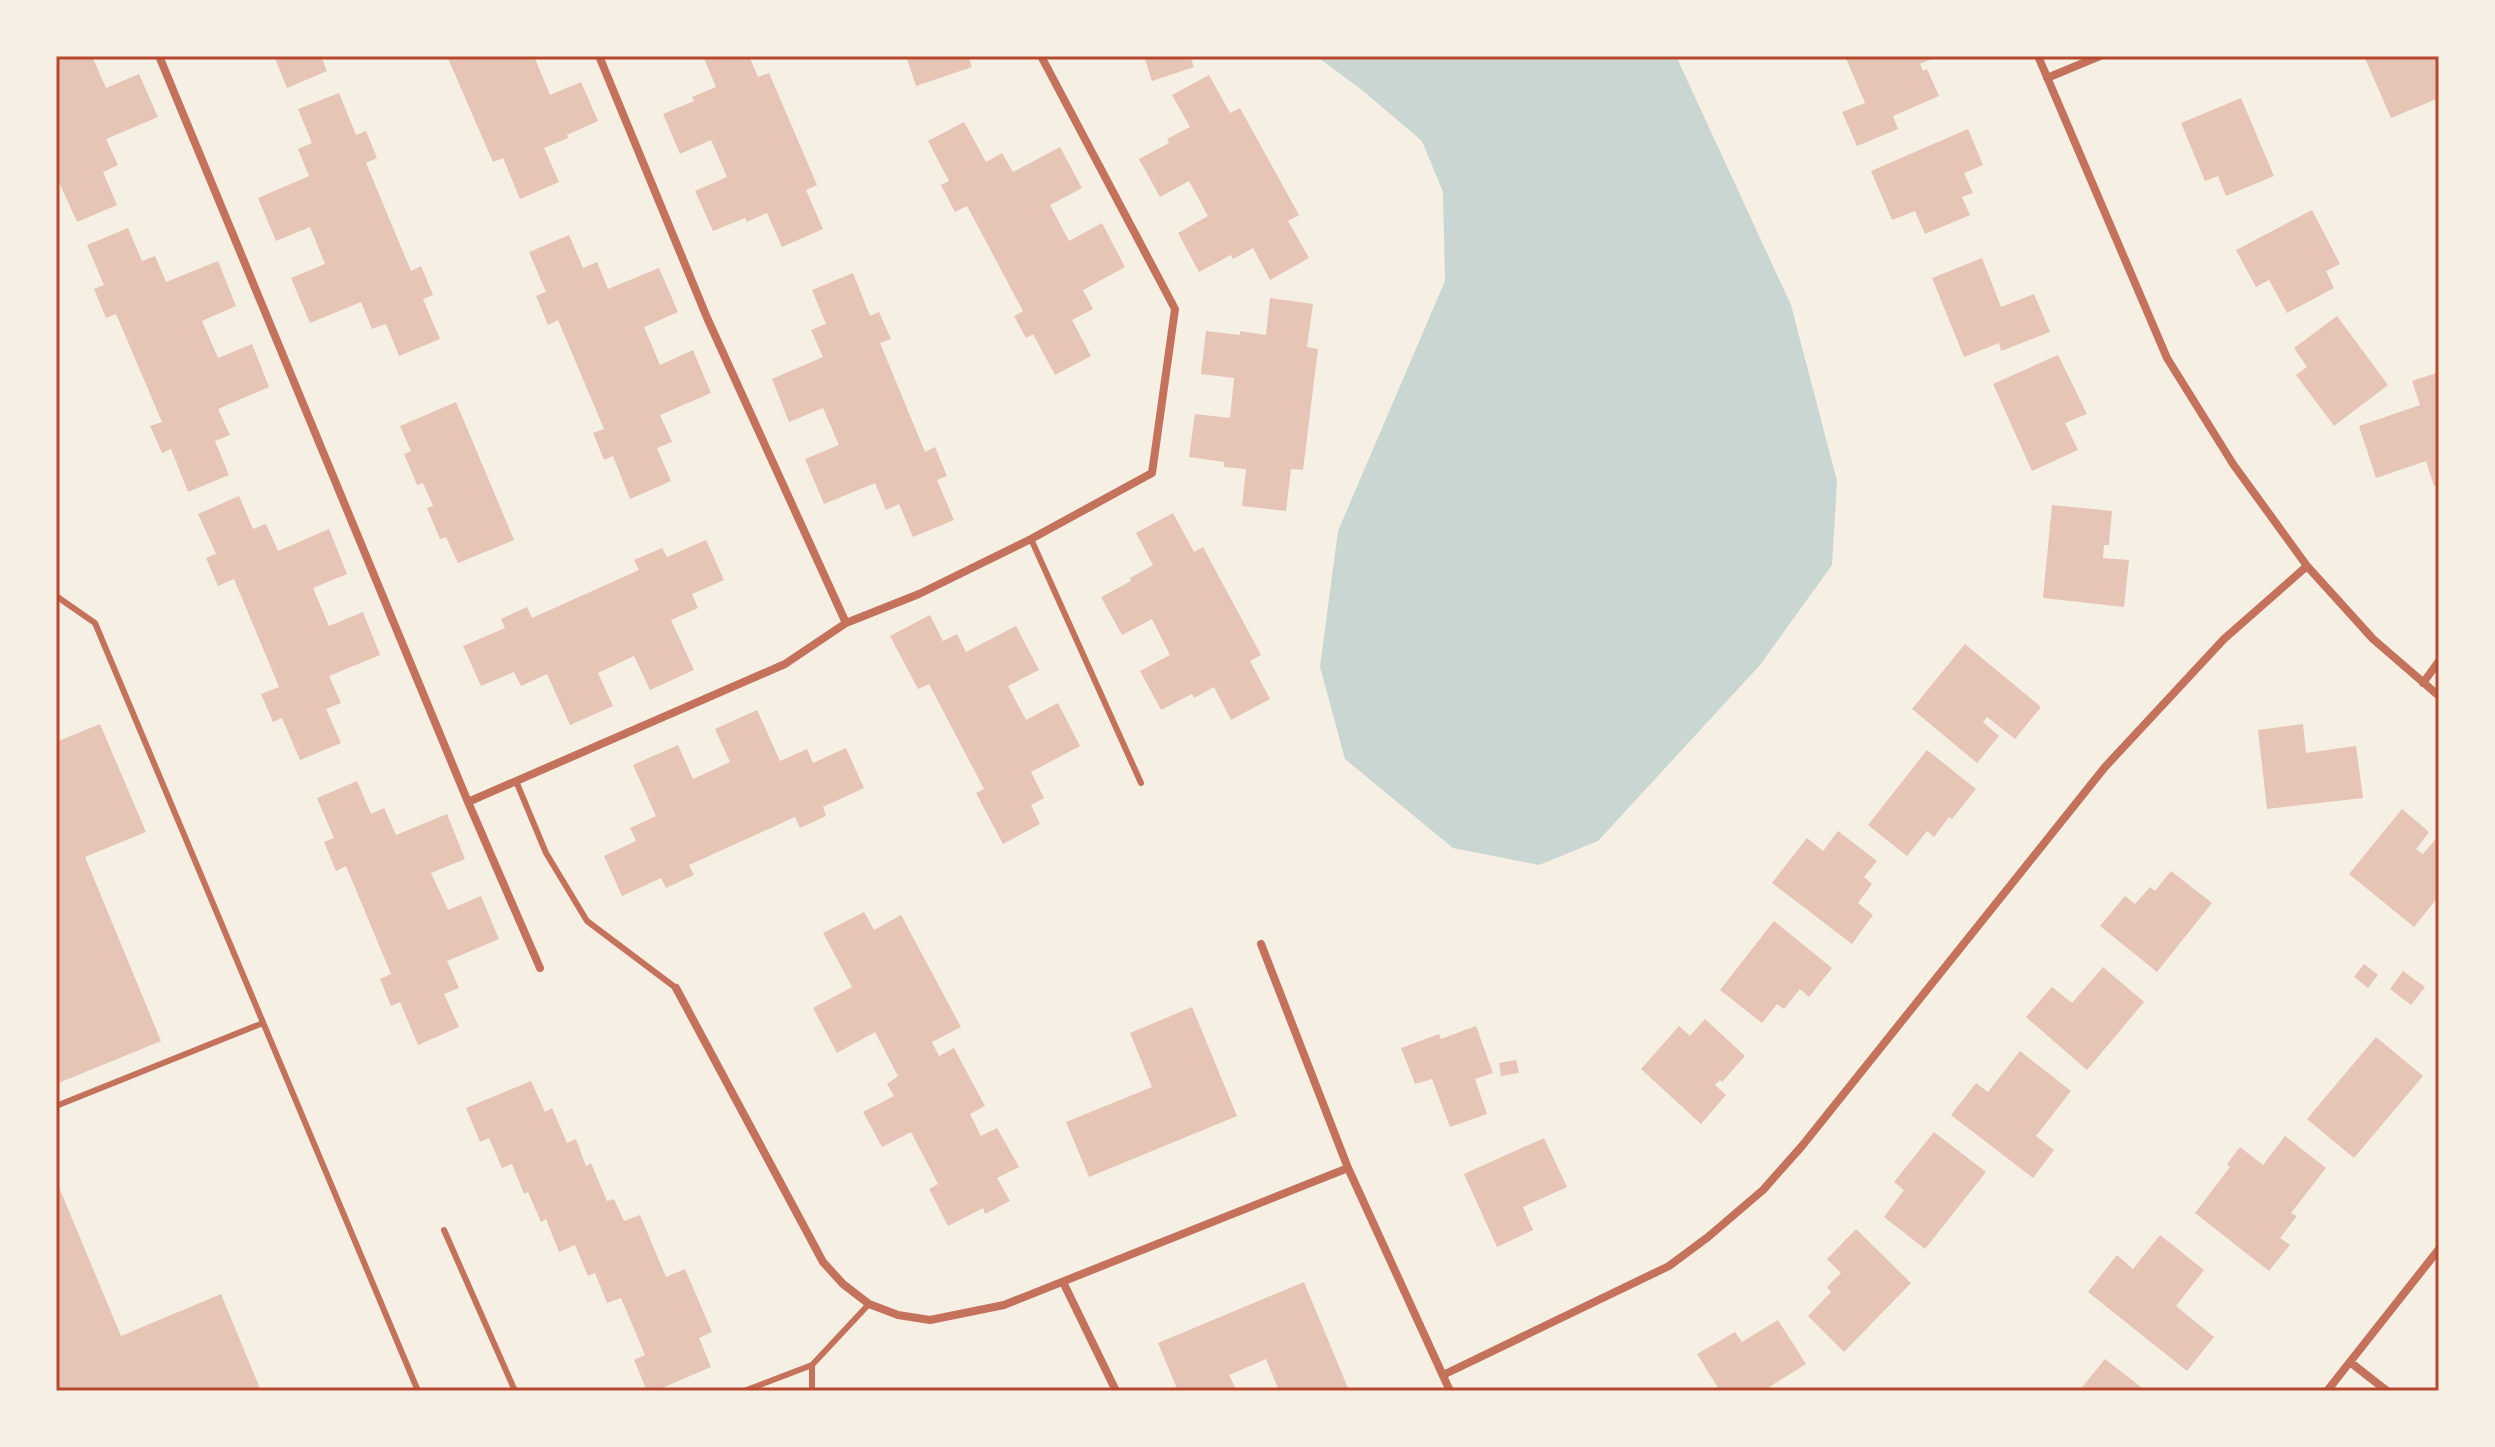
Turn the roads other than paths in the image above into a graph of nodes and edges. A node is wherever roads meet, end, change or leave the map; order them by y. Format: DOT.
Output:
graph roads {
  1 [pos="159,56"];
  2 [pos="599,56"];
  3 [pos="1041,56"];
  4 [pos="2038,56"];
  5 [pos="2100,56"];
  6 [pos="2047,78"];
  7 [pos="1031,539"];
  8 [pos="2307,566"];
  9 [pos="56,596"];
  10 [pos="846,623"];
  11 [pos="2439,661"];
  12 [pos="2423,683"];
  13 [pos="2439,696"];
  14 [pos="516,781"];
  15 [pos="1141,783"];
  16 [pos="468,802"];
  17 [pos="1261,944"];
  18 [pos="540,968"];
  19 [pos="676,988"];
  20 [pos="263,1023"];
  21 [pos="56,1106"];
  22 [pos="1348,1168"];
  23 [pos="444,1230"];
  24 [pos="2439,1249"];
  25 [pos="1063,1282"];
  26 [pos="869,1304"];
  27 [pos="2350,1362"];
  28 [pos="812,1365"];
  29 [pos="1443,1375"];
  30 [pos="418,1391"];
  31 [pos="515,1391"];
  32 [pos="744,1391"];
  33 [pos="812,1391"];
  34 [pos="1116,1391"];
  35 [pos="1450,1391"];
  36 [pos="2327,1391"];
  37 [pos="2387,1391"];
  1 -- 16 [label="street"];
  2 -- 10 [label="street"];
  3 -- 7 [label="street"];
  4 -- 6 [label="street"];
  5 -- 6 [label="street"];
  6 -- 8 [label="street"];
  7 -- 10 [label="street"];
  7 -- 15 [label="lane"];
  8 -- 12 [label="street"];
  8 -- 29 [label="street"];
  9 -- 20 [label="lane"];
  10 -- 14 [label="street"];
  11 -- 12 [label="street"];
  12 -- 13 [label="street"];
  14 -- 16 [label="street"];
  14 -- 19 [label="lane"];
  16 -- 18 [label="street"];
  17 -- 22 [label="street"];
  19 -- 26 [label="street"];
  20 -- 21 [label="lane"];
  20 -- 30 [label="lane"];
  22 -- 25 [label="street"];
  22 -- 29 [label="street"];
  23 -- 31 [label="lane"];
  24 -- 27 [label="street"];
  25 -- 26 [label="street"];
  25 -- 34 [label="street"];
  26 -- 28 [label="lane"];
  27 -- 36 [label="street"];
  27 -- 37 [label="street"];
  28 -- 32 [label="lane"];
  28 -- 33 [label="lane"];
  29 -- 35 [label="street"];
}
